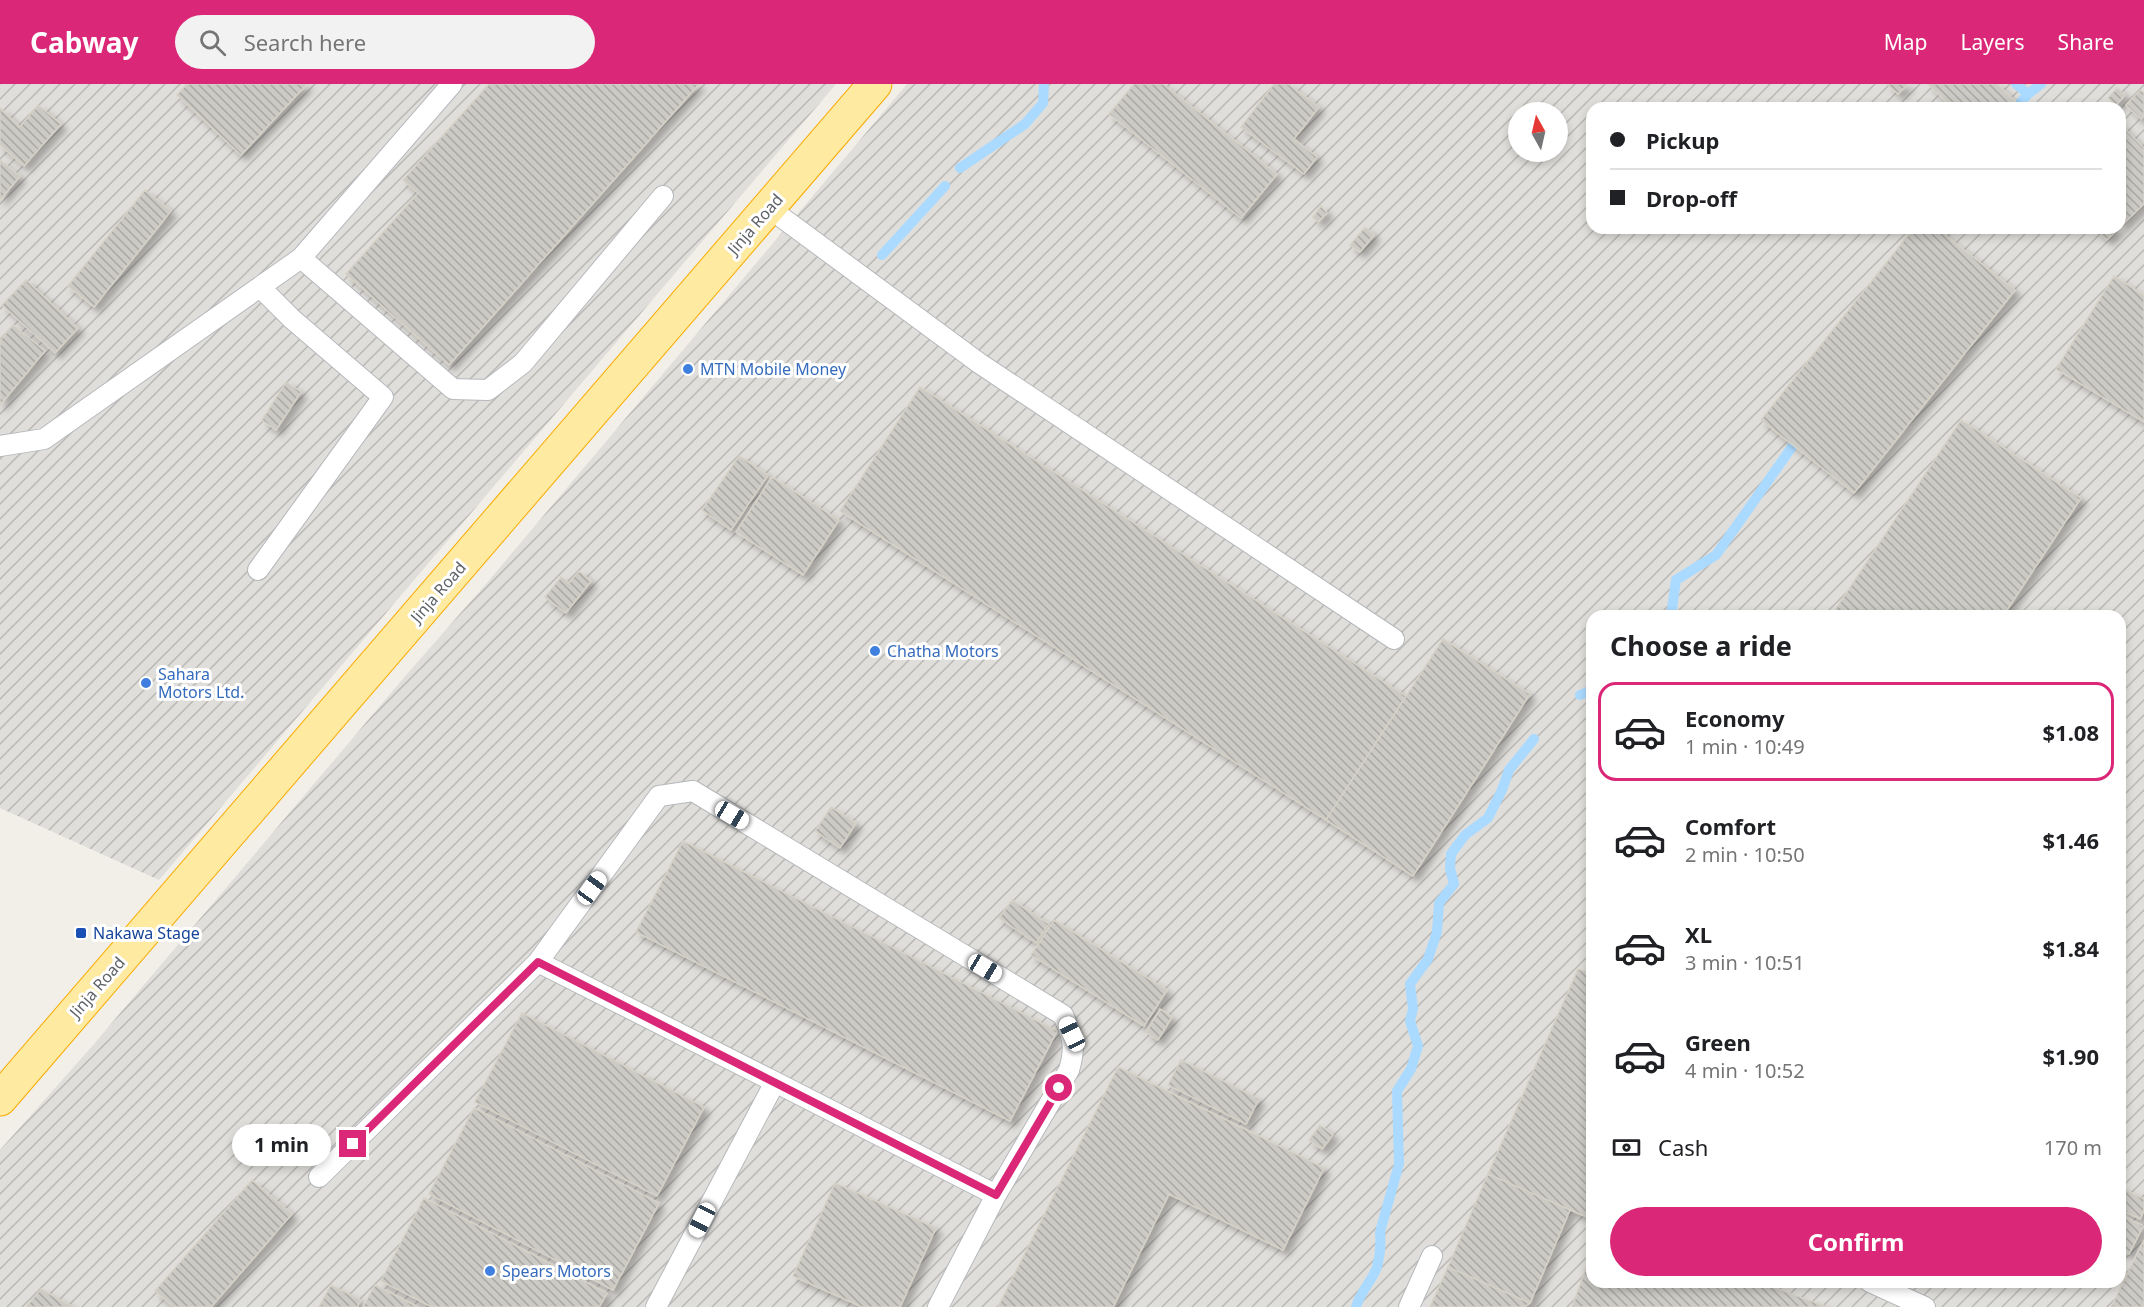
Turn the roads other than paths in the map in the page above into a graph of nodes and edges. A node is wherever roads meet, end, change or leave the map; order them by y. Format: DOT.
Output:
graph roads {
  1 [pos="452,84"];
  2 [pos="875,84"];
  3 [pos="663,196"];
  4 [pos="769,208"];
  5 [pos="301,258"];
  6 [pos="260,287"];
  7 [pos="0,446"];
  8 [pos="258,570"];
  9 [pos="1394,639"];
  10 [pos="538,962"];
  11 [pos="775,1082"];
  12 [pos="0,1099"];
  13 [pos="319,1177"];
  14 [pos="996,1195"];
  15 [pos="1432,1256"];
  16 [pos="1883,1288"];
  17 [pos="665,1304"];
  18 [pos="939,1307"];
  19 [pos="1409,1307"];
  20 [pos="1925,1307"];
  1 -- 5 [label="lane"];
  2 -- 4 [label="highway, Jinja Road"];
  3 -- 5 [label="lane"];
  4 -- 9 [label="lane"];
  4 -- 12 [label="highway, Jinja Road"];
  5 -- 6 [label="lane"];
  6 -- 7 [label="lane"];
  6 -- 8 [label="lane"];
  10 -- 11 [label="lane"];
  10 -- 13 [label="lane"];
  10 -- 14 [label="lane"];
  11 -- 14 [label="lane"];
  11 -- 17 [label="lane"];
  14 -- 18 [label="lane"];
  15 -- 19 [label="lane"];
  16 -- 20 [label="lane"];
}
